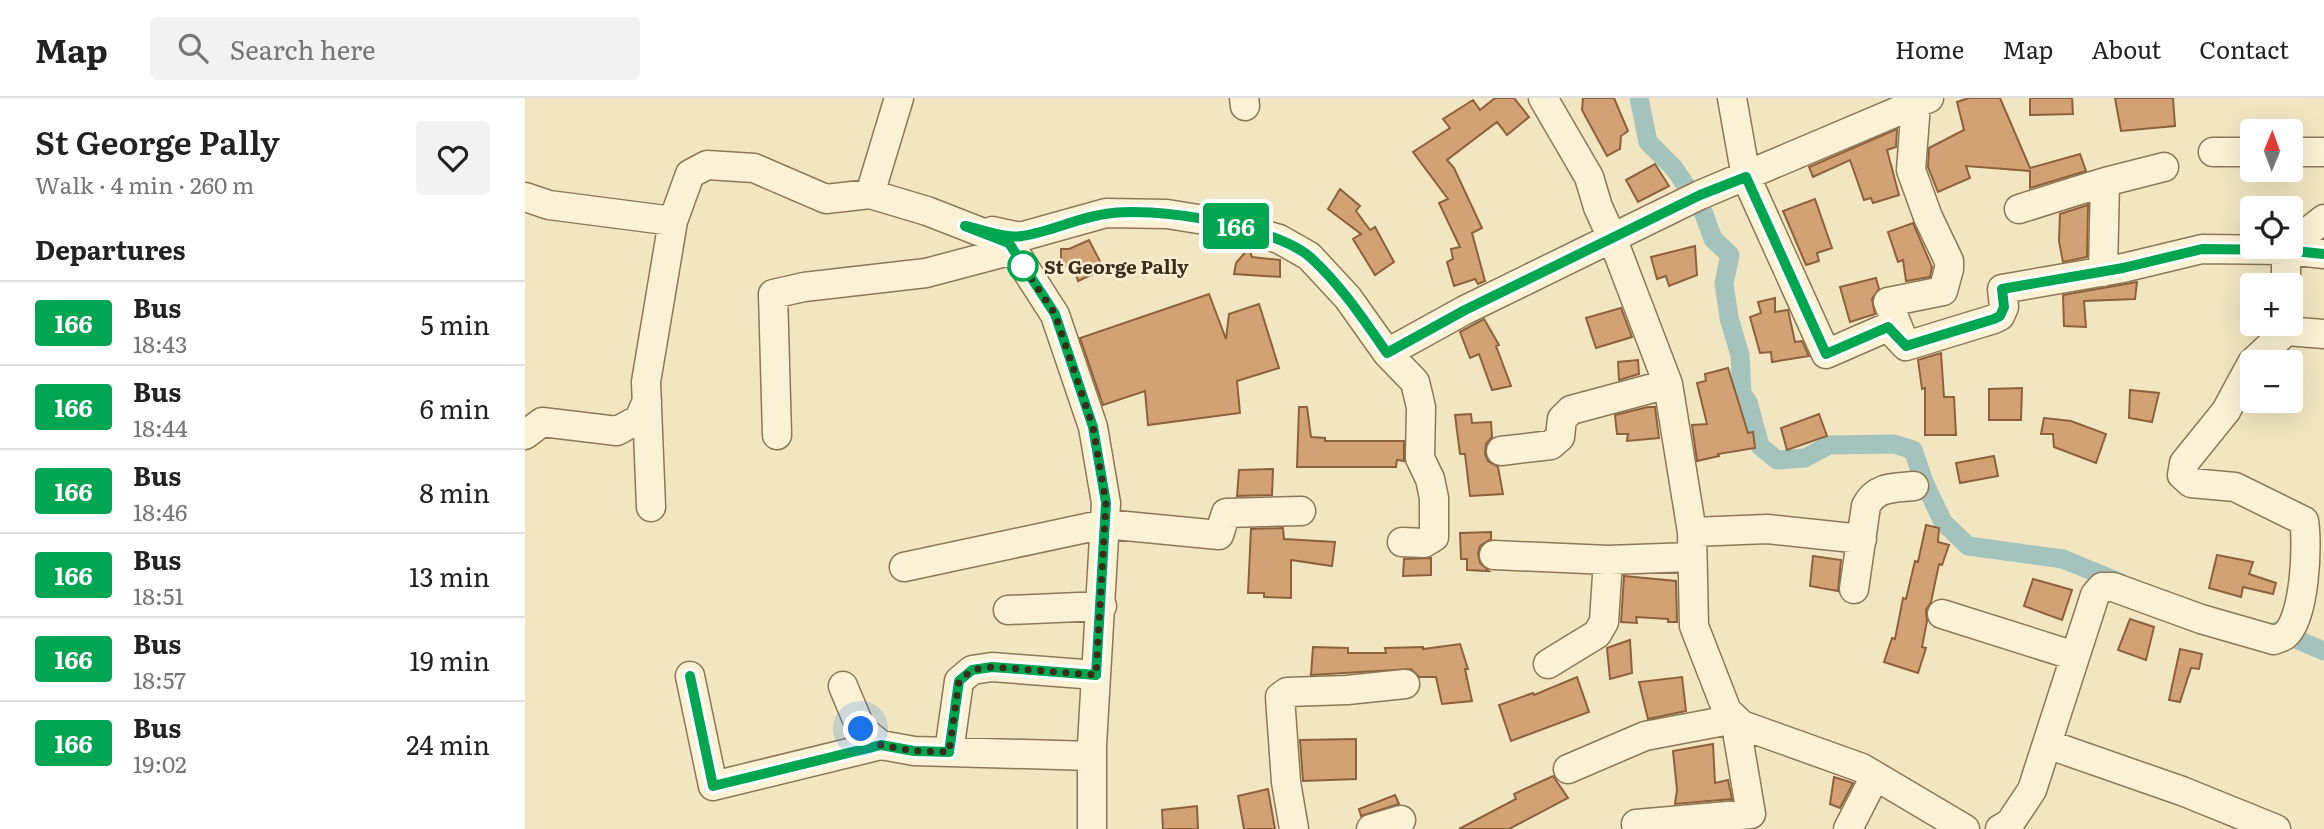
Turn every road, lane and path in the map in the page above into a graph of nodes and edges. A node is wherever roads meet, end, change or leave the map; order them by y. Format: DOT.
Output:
graph roads {
  1 [pos="899,98"];
  2 [pos="1543,98"];
  3 [pos="1731,98"];
  4 [pos="1923,101"];
  5 [pos="2213,152"];
  6 [pos="2240,152"];
  7 [pos="2303,152"];
  8 [pos="2324,152"];
  9 [pos="2164,167"];
  10 [pos="1746,177"];
  11 [pos="2105,182"];
  12 [pos="870,194"];
  13 [pos="525,197"];
  14 [pos="2019,209"];
  15 [pos="2324,219"];
  16 [pos="673,221"];
  17 [pos="965,226"];
  18 [pos="2303,235"];
  19 [pos="1613,240"];
  20 [pos="2240,248"];
  21 [pos="1013,250"];
  22 [pos="2303,250"];
  23 [pos="2324,254"];
  24 [pos="2103,272"];
  25 [pos="2303,330"];
  26 [pos="2324,334"];
  27 [pos="2278,336"];
  28 [pos="1906,346"];
  29 [pos="2265,350"];
  30 [pos="1387,353"];
  31 [pos="1668,384"];
  32 [pos="2240,386"];
  33 [pos="647,401"];
  34 [pos="525,435"];
  35 [pos="777,435"];
  36 [pos="1501,451"];
  37 [pos="1914,486"];
  38 [pos="651,507"];
  39 [pos="1300,511"];
  40 [pos="1105,524"];
  41 [pos="1862,539"];
  42 [pos="1402,542"];
  43 [pos="1691,545"];
  44 [pos="1494,555"];
  45 [pos="1608,560"];
  46 [pos="904,567"];
  47 [pos="1854,589"];
  48 [pos="1102,606"];
  49 [pos="1008,610"];
  50 [pos="1942,614"];
  51 [pos="2075,656"];
  52 [pos="1548,664"];
  53 [pos="1096,675"];
  54 [pos="690,676"];
  55 [pos="1405,684"];
  56 [pos="843,686"];
  57 [pos="1735,719"];
  58 [pos="2047,744"];
  59 [pos="881,745"];
  60 [pos="949,752"];
  61 [pos="1092,756"];
  62 [pos="1569,769"];
  63 [pos="1875,776"];
  64 [pos="1401,820"];
  65 [pos="1636,824"];
  66 [pos="1092,829"];
  67 [pos="1294,829"];
  68 [pos="1371,829"];
  69 [pos="1848,829"];
  70 [pos="1965,829"];
  71 [pos="2000,829"];
  72 [pos="2276,829"];
  1 -- 12 [label="street"];
  2 -- 19 [label="street"];
  3 -- 10 [label="street"];
  4 -- 10 [label="street"];
  4 -- 28 [label="street"];
  5 -- 6 [label="street"];
  7 -- 8 [label="street"];
  9 -- 11 [label="street"];
  10 -- 19 [label="street"];
  10 -- 28 [label="street"];
  11 -- 14 [label="street"];
  11 -- 24 [label="street"];
  12 -- 16 [label="street"];
  12 -- 17 [label="street"];
  13 -- 16 [label="street"];
  15 -- 18 [label="street"];
  16 -- 33 [label="street"];
  17 -- 21 [label="street"];
  17 -- 30 [label="street"];
  19 -- 30 [label="street"];
  19 -- 31 [label="street"];
  20 -- 24 [label="street"];
  21 -- 35 [label="street"];
  21 -- 40 [label="street"];
  22 -- 23 [label="street"];
  24 -- 28 [label="street"];
  25 -- 26 [label="street"];
  27 -- 29 [label="street"];
  30 -- 42 [label="street"];
  31 -- 36 [label="street"];
  31 -- 43 [label="street"];
  32 -- 51 [label="street"];
  33 -- 34 [label="street"];
  33 -- 38 [label="street"];
  37 -- 41 [label="street"];
  39 -- 40 [label="street"];
  40 -- 46 [label="street"];
  40 -- 48 [label="street"];
  41 -- 43 [label="street"];
  41 -- 47 [label="street"];
  43 -- 45 [label="street"];
  43 -- 57 [label="street"];
  44 -- 45 [label="street"];
  45 -- 52 [label="street"];
  48 -- 49 [label="street"];
  48 -- 53 [label="street"];
  50 -- 51 [label="street"];
  51 -- 58 [label="street"];
  53 -- 60 [label="street"];
  53 -- 61 [label="street"];
  54 -- 59 [label="street"];
  55 -- 67 [label="street"];
  56 -- 59 [label="street"];
  57 -- 62 [label="street"];
  57 -- 63 [label="street"];
  57 -- 65 [label="street"];
  58 -- 71 [label="street"];
  58 -- 72 [label="street"];
  59 -- 60 [label="street"];
  60 -- 61 [label="street"];
  61 -- 66 [label="street"];
  63 -- 69 [label="street"];
  63 -- 70 [label="street"];
  64 -- 68 [label="street"];
}
